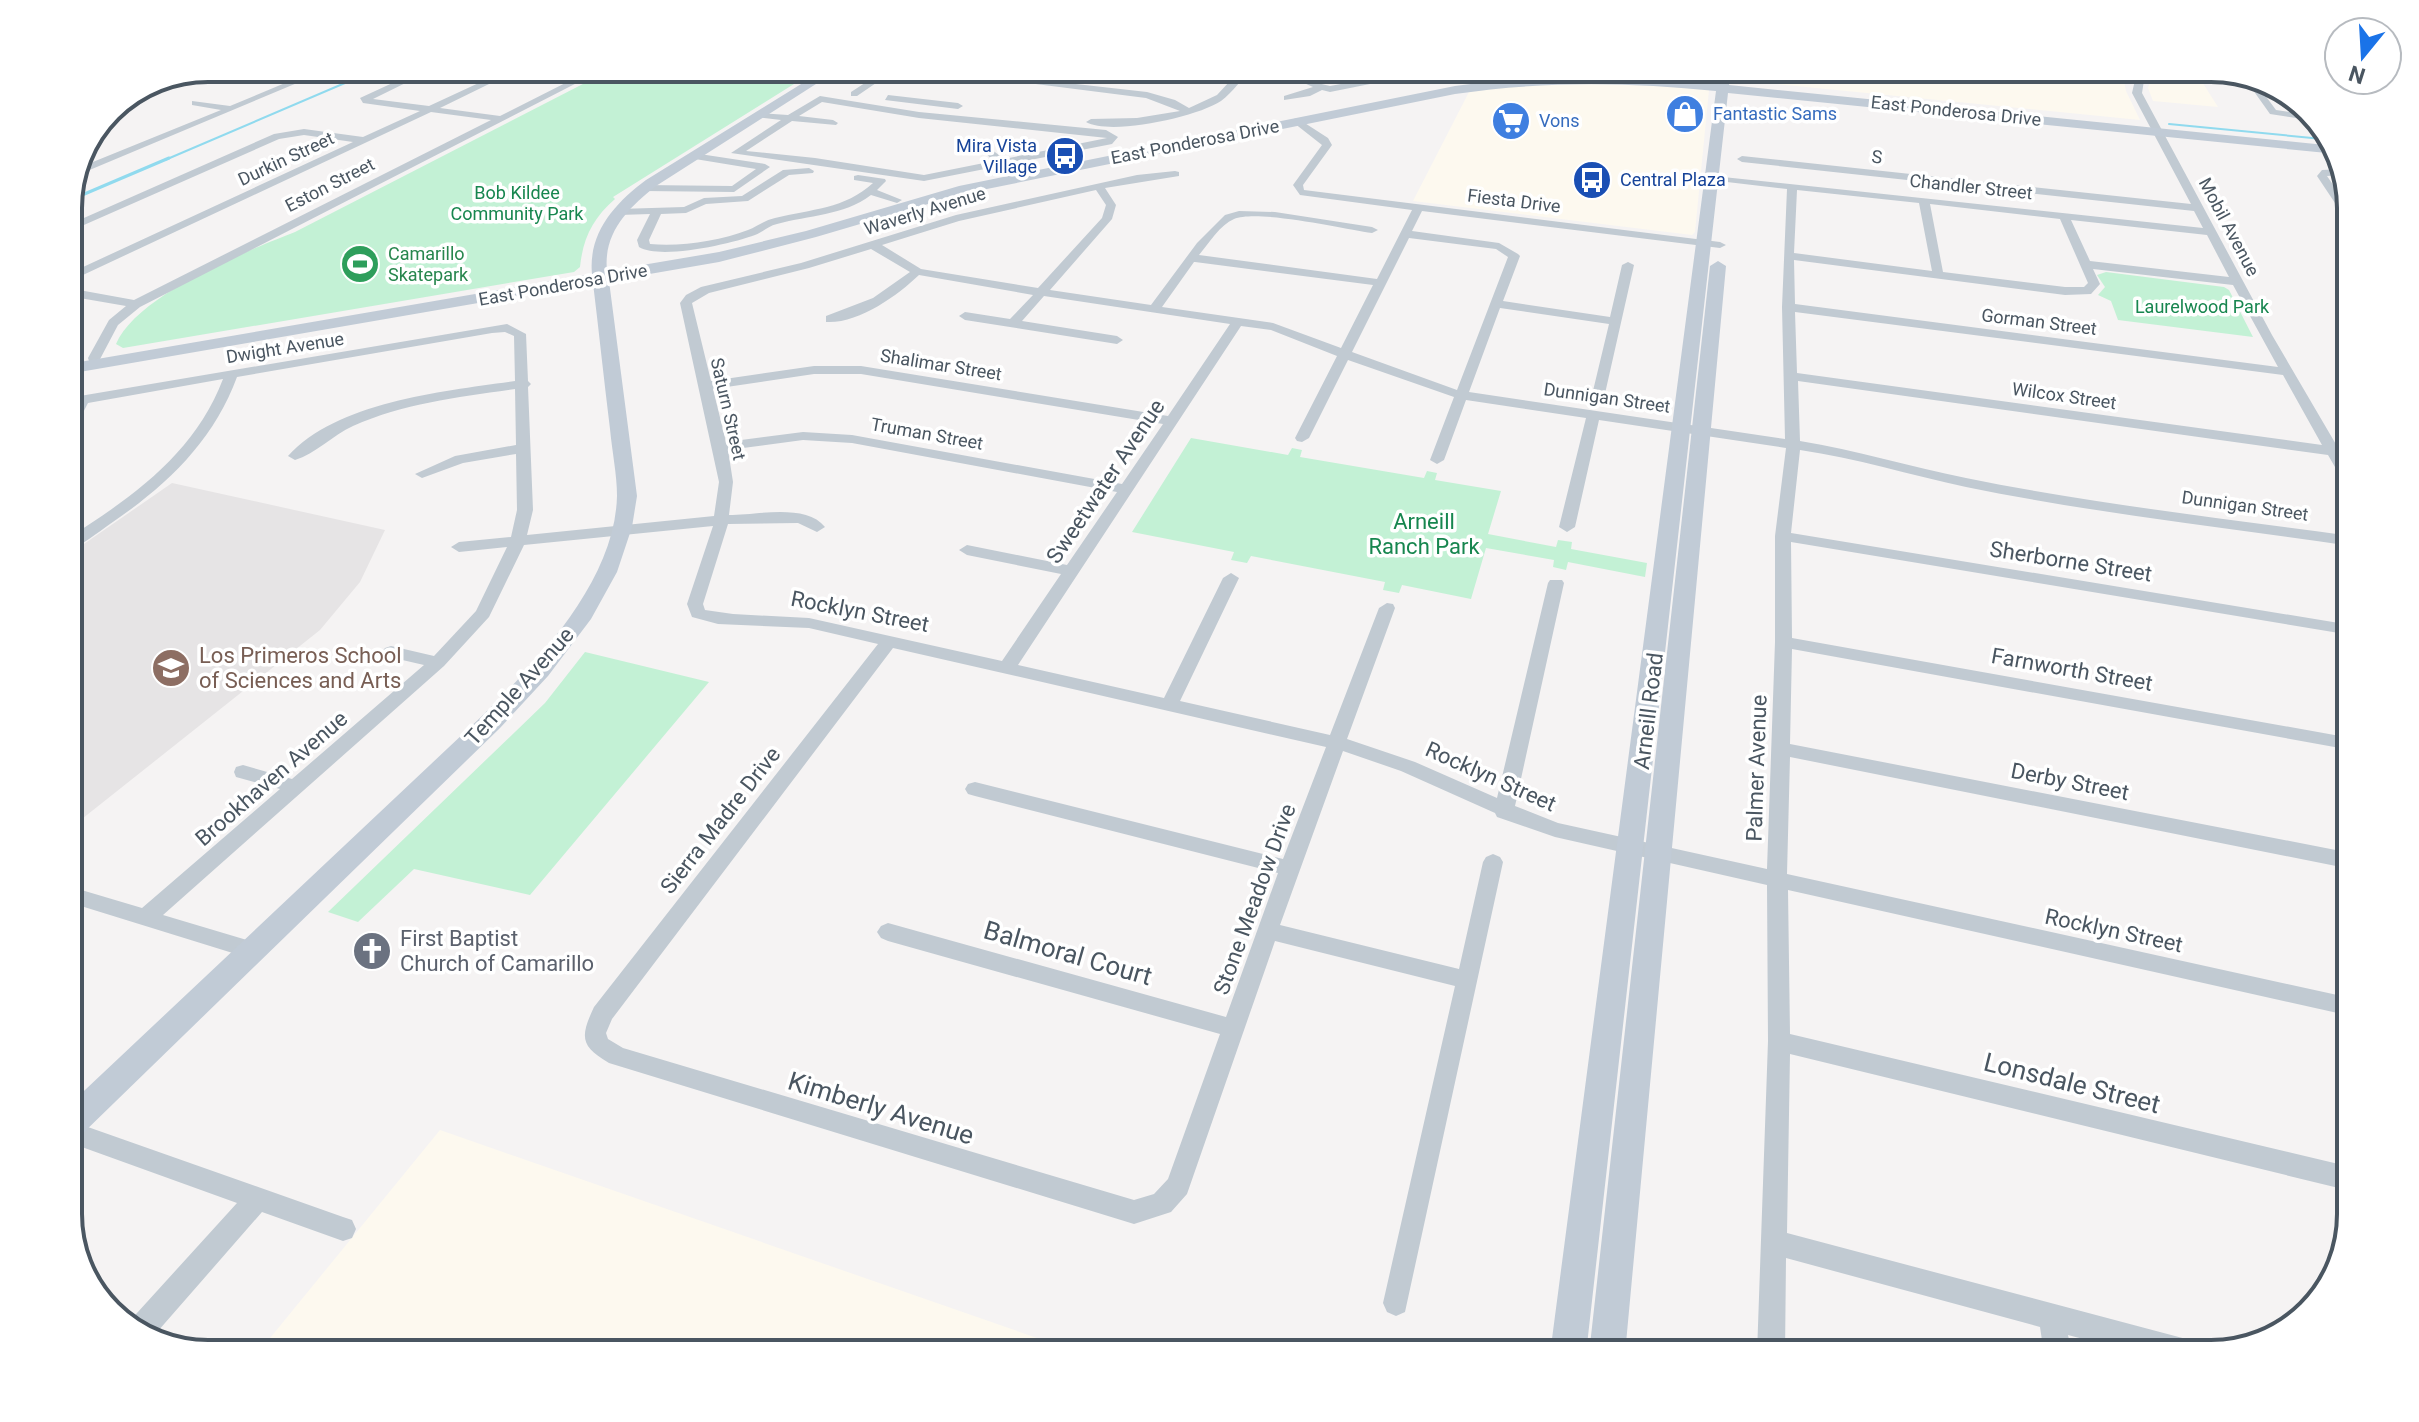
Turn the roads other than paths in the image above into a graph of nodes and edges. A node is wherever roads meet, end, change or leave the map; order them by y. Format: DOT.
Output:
graph roads {
  1 [pos="295,82"];
  2 [pos="402,82"];
  3 [pos="488,82"];
  4 [pos="574,82"];
  5 [pos="813,82"];
  6 [pos="872,82"];
  7 [pos="1034,82"];
  8 [pos="1233,82"];
  9 [pos="1310,82"];
  10 [pos="1367,82"];
  11 [pos="1482,82"];
  12 [pos="1537,82"];
  13 [pos="1657,82"];
  14 [pos="1693,82"];
  15 [pos="1728,82"];
  16 [pos="1731,82"];
  17 [pos="2139,82"];
  18 [pos="1729,86"];
  19 [pos="803,88"];
  20 [pos="1319,88"];
  21 [pos="2257,91"];
  22 [pos="854,94"];
  23 [pos="1287,98"];
  24 [pos="195,103"];
  25 [pos="933,103"];
  26 [pos="963,107"];
  27 [pos="232,108"];
  28 [pos="430,109"];
  29 [pos="993,110"];
  30 [pos="1188,111"];
  31 [pos="762,113"];
  32 [pos="919,115"];
  33 [pos="2298,117"];
  34 [pos="791,118"];
  35 [pos="501,119"];
  36 [pos="1297,121"];
  37 [pos="833,123"];
  38 [pos="2158,130"];
  39 [pos="364,140"];
  40 [pos="978,142"];
  41 [pos="2321,147"];
  42 [pos="693,156"];
  43 [pos="1742,159"];
  44 [pos="1002,162"];
  45 [pos="89,168"];
  46 [pos="1013,172"];
  47 [pos="2332,173"];
  48 [pos="1175,174"];
  49 [pos="1726,185"];
  50 [pos="1792,186"];
  51 [pos="1099,187"];
  52 [pos="644,188"];
  53 [pos="871,192"];
  54 [pos="2337,199"];
  55 [pos="897,200"];
  56 [pos="1924,200"];
  57 [pos="1419,207"];
  58 [pos="2199,208"];
  59 [pos="658,210"];
  60 [pos="619,212"];
  61 [pos="972,214"];
  62 [pos="2064,216"];
  63 [pos="82,223"];
  64 [pos="984,228"];
  65 [pos="1372,230"];
  66 [pos="2211,232"];
  67 [pos="1407,234"];
  68 [pos="1716,240"];
  69 [pos="873,245"];
  70 [pos="1788,256"];
  71 [pos="1194,258"];
  72 [pos="2084,264"];
  73 [pos="1628,265"];
  74 [pos="917,271"];
  75 [pos="82,272"];
  76 [pos="1938,274"];
  77 [pos="600,276"];
  78 [pos="2238,282"];
  79 [pos="1383,283"];
  80 [pos="1041,291"];
  81 [pos="82,294"];
  82 [pos="690,298"];
  83 [pos="136,304"];
  84 [pos="1495,304"];
  85 [pos="1788,307"];
  86 [pos="1154,309"];
  87 [pos="965,316"];
  88 [pos="830,319"];
  89 [pos="1238,321"];
  90 [pos="1615,321"];
  91 [pos="1013,324"];
  92 [pos="507,328"];
  93 [pos="1117,340"];
  94 [pos="1346,355"];
  95 [pos="82,362"];
  96 [pos="93,362"];
  97 [pos="82,365"];
  98 [pos="2286,372"];
  99 [pos="231,375"];
  100 [pos="1790,376"];
  101 [pos="524,384"];
  102 [pos="704,386"];
  103 [pos="1460,395"];
  104 [pos="1599,395"];
  105 [pos="82,400"];
  106 [pos="1593,417"];
  107 [pos="1171,421"];
  108 [pos="1692,431"];
  109 [pos="1302,438"];
  110 [pos="1792,445"];
  111 [pos="720,447"];
  112 [pos="525,448"];
  113 [pos="2332,451"];
  114 [pos="295,456"];
  115 [pos="2337,459"];
  116 [pos="1437,460"];
  117 [pos="422,474"];
  118 [pos="1126,489"];
  119 [pos="723,520"];
  120 [pos="817,527"];
  121 [pos="1567,527"];
  122 [pos="623,530"];
  123 [pos="82,535"];
  124 [pos="1783,536"];
  125 [pos="2337,539"];
  126 [pos="518,541"];
  127 [pos="459,547"];
  128 [pos="967,550"];
  129 [pos="1071,571"];
  130 [pos="1231,578"];
  131 [pos="1556,583"];
  132 [pos="1387,608"];
  133 [pos="705,618"];
  134 [pos="2337,628"];
  135 [pos="890,640"];
  136 [pos="1784,642"];
  137 [pos="391,652"];
  138 [pos="438,662"];
  139 [pos="1008,666"];
  140 [pos="1170,704"];
  141 [pos="2337,741"];
  142 [pos="1337,743"];
  143 [pos="1780,749"];
  144 [pos="243,772"];
  145 [pos="294,786"];
  146 [pos="975,789"];
  147 [pos="1504,812"];
  148 [pos="1644,851"];
  149 [pos="2337,858"];
  150 [pos="1493,862"];
  151 [pos="1290,868"];
  152 [pos="1778,880"];
  153 [pos="82,898"];
  154 [pos="145,918"];
  155 [pos="1269,931"];
  156 [pos="888,932"];
  157 [pos="252,950"];
  158 [pos="1467,980"];
  159 [pos="2337,1004"];
  160 [pos="1232,1028"];
  161 [pos="595,1033"];
  162 [pos="1779,1041"];
  163 [pos="82,1115"];
  164 [pos="82,1134"];
  165 [pos="2337,1176"];
  166 [pos="257,1199"];
  167 [pos="1162,1204"];
  168 [pos="343,1229"];
  169 [pos="1774,1242"];
  170 [pos="1396,1303"];
  171 [pos="2052,1317"];
  172 [pos="146,1324"];
  173 [pos="1570,1340"];
  174 [pos="1608,1340"];
  175 [pos="1771,1340"];
  176 [pos="2056,1340"];
  177 [pos="2138,1340"];
  1 -- 27 [label="street"];
  2 -- 28 [label="street"];
  3 -- 28 [label="street, Durkin Street"];
  4 -- 35 [label="street, Eston Street"];
  5 -- 19 [label="main road, Temple Avenue"];
  6 -- 22 [label="street"];
  7 -- 30 [label="street"];
  8 -- 30 [label="street"];
  9 -- 20 [label="street"];
  10 -- 20 [label="street"];
  11 -- 46 [label="main road, East Ponderosa Drive"];
  12 -- 36 [label="main road, East Ponderosa Drive"];
  13 -- 18 [label="main road, East Ponderosa Drive"];
  14 -- 18 [label="main road, East Ponderosa Drive"];
  15 -- 18 [label="main road, Arneill Road"];
  16 -- 18 [label="main road, Arneill Road"];
  17 -- 38 [label="street, Mobil Avenue"];
  18 -- 38 [label="main road, East Ponderosa Drive"];
  18 -- 49 [label="main road, Arneill Road"];
  18 -- 68 [label="main road, Arneill Road"];
  19 -- 22 [label="street"];
  19 -- 31 [label="main road, Temple Avenue"];
  20 -- 23 [label="street"];
  21 -- 33 [label="street"];
  22 -- 25 [label="street"];
  24 -- 27 [label="street"];
  25 -- 26 [label="street"];
  25 -- 32 [label="street"];
  27 -- 45 [label="street"];
  28 -- 35 [label="street"];
  28 -- 39 [label="street, Durkin Street"];
  29 -- 30 [label="street"];
  31 -- 34 [label="street"];
  31 -- 42 [label="main road, Temple Avenue"];
  32 -- 34 [label="street"];
  32 -- 44 [label="street"];
  34 -- 37 [label="street"];
  34 -- 44 [label="street"];
  35 -- 83 [label="street, Eston Street"];
  36 -- 57 [label="street, Fiesta Drive"];
  36 -- 77 [label="main road, East Ponderosa Drive"];
  38 -- 41 [label="main road, East Ponderosa Drive"];
  38 -- 58 [label="street, Mobil Avenue"];
  39 -- 63 [label="street"];
  39 -- 75 [label="street, Durkin Street"];
  40 -- 44 [label="street"];
  42 -- 52 [label="main road, Temple Avenue"];
  42 -- 52 [label="street"];
  43 -- 58 [label="street, S"];
  44 -- 46 [label="street"];
  46 -- 55 [label="main road, East Ponderosa Drive"];
  47 -- 54 [label="street"];
  48 -- 51 [label="street, Waverly Avenue"];
  49 -- 50 [label="street, Chandler Street"];
  50 -- 56 [label="street, Chandler Street"];
  50 -- 70 [label="street, Palmer Avenue"];
  51 -- 61 [label="street, Waverly Avenue"];
  51 -- 80 [label="street"];
  52 -- 60 [label="main road, Temple Avenue"];
  53 -- 55 [label="street"];
  53 -- 59 [label="street"];
  53 -- 59 [label="street"];
  55 -- 77 [label="main road, East Ponderosa Drive"];
  56 -- 62 [label="street, Chandler Street"];
  56 -- 76 [label="street"];
  57 -- 67 [label="street"];
  57 -- 68 [label="street, Fiesta Drive"];
  58 -- 66 [label="street, Mobil Avenue"];
  59 -- 60 [label="street"];
  60 -- 77 [label="main road, Temple Avenue"];
  61 -- 64 [label="street"];
  61 -- 69 [label="street, Waverly Avenue"];
  62 -- 66 [label="street, Chandler Street"];
  62 -- 72 [label="street"];
  65 -- 71 [label="street"];
  66 -- 78 [label="street, Mobil Avenue"];
  67 -- 79 [label="street"];
  67 -- 84 [label="street"];
  68 -- 108 [label="main road, Arneill Road"];
  69 -- 74 [label="street, Dunnigan Street"];
  69 -- 82 [label="street, Waverly Avenue"];
  70 -- 76 [label="street"];
  70 -- 85 [label="street, Palmer Avenue"];
  71 -- 79 [label="street"];
  71 -- 86 [label="street"];
  72 -- 76 [label="street"];
  72 -- 78 [label="street"];
  73 -- 90 [label="street"];
  74 -- 80 [label="street, Dunnigan Street"];
  74 -- 88 [label="street"];
  77 -- 96 [label="main road, East Ponderosa Drive"];
  77 -- 122 [label="main road, Temple Avenue"];
  78 -- 98 [label="street, Mobil Avenue"];
  79 -- 94 [label="street"];
  80 -- 86 [label="street, Dunnigan Street"];
  80 -- 91 [label="street"];
  81 -- 83 [label="street"];
  82 -- 102 [label="street, Saturn Street"];
  83 -- 96 [label="street, Eston Street"];
  84 -- 90 [label="street"];
  84 -- 103 [label="street"];
  85 -- 98 [label="street, Gorman Street"];
  85 -- 100 [label="street, Palmer Avenue"];
  86 -- 89 [label="street, Dunnigan Street"];
  87 -- 91 [label="street"];
  89 -- 94 [label="street, Dunnigan Street"];
  89 -- 107 [label="street, Sweetwater Avenue"];
  90 -- 104 [label="street"];
  91 -- 93 [label="street"];
  92 -- 99 [label="street, Dwight Avenue"];
  92 -- 101 [label="street, Brookhaven Avenue"];
  94 -- 103 [label="street, Dunnigan Street"];
  94 -- 109 [label="street"];
  95 -- 96 [label="main road, East Ponderosa Drive"];
  96 -- 97 [label="main road, East Ponderosa Drive"];
  98 -- 113 [label="street, Mobil Avenue"];
  99 -- 105 [label="street, Dwight Avenue"];
  99 -- 123 [label="street"];
  100 -- 110 [label="street, Palmer Avenue"];
  100 -- 113 [label="street, Wilcox Street"];
  101 -- 112 [label="street, Brookhaven Avenue"];
  101 -- 114 [label="street"];
  102 -- 107 [label="street, Shalimar Street"];
  102 -- 111 [label="street, Saturn Street"];
  103 -- 106 [label="street, Dunnigan Street"];
  103 -- 116 [label="street"];
  106 -- 108 [label="street, Dunnigan Street"];
  106 -- 121 [label="street"];
  107 -- 118 [label="street, Sweetwater Avenue"];
  108 -- 110 [label="street, Dunnigan Street"];
  108 -- 148 [label="main road, Arneill Road"];
  110 -- 124 [label="street, Palmer Avenue"];
  110 -- 125 [label="street, Dunnigan Street"];
  111 -- 118 [label="street, Truman Street"];
  111 -- 119 [label="street, Saturn Street"];
  112 -- 117 [label="street"];
  112 -- 126 [label="street, Brookhaven Avenue"];
  113 -- 115 [label="street, Mobil Avenue"];
  118 -- 129 [label="street, Sweetwater Avenue"];
  119 -- 120 [label="street"];
  119 -- 122 [label="street"];
  119 -- 133 [label="street, Saturn Street"];
  122 -- 126 [label="street"];
  122 -- 157 [label="main road, Temple Avenue"];
  124 -- 134 [label="street, Sherborne Street"];
  124 -- 136 [label="street, Palmer Avenue"];
  126 -- 127 [label="street"];
  126 -- 138 [label="street, Brookhaven Avenue"];
  128 -- 129 [label="street"];
  129 -- 139 [label="street, Sweetwater Avenue"];
  130 -- 140 [label="street"];
  131 -- 147 [label="street"];
  132 -- 142 [label="street, Stone Meadow Drive"];
  133 -- 135 [label="street, Rocklyn Street"];
  135 -- 139 [label="street, Rocklyn Street"];
  135 -- 161 [label="street, Sierra Madre Drive"];
  136 -- 141 [label="street, Farnworth Street"];
  136 -- 143 [label="street, Palmer Avenue"];
  137 -- 138 [label="street"];
  138 -- 145 [label="street, Brookhaven Avenue"];
  139 -- 140 [label="street, Rocklyn Street"];
  140 -- 142 [label="street, Rocklyn Street"];
  142 -- 147 [label="street, Rocklyn Street"];
  142 -- 151 [label="street, Stone Meadow Drive"];
  143 -- 149 [label="street, Derby Street"];
  143 -- 152 [label="street, Palmer Avenue"];
  144 -- 145 [label="street"];
  145 -- 154 [label="street, Brookhaven Avenue"];
  146 -- 151 [label="street"];
  147 -- 148 [label="street, Rocklyn Street"];
  148 -- 152 [label="street, Rocklyn Street"];
  148 -- 173 [label="main road, Arneill Road"];
  148 -- 174 [label="main road, Arneill Road"];
  150 -- 158 [label="street"];
  151 -- 155 [label="street, Stone Meadow Drive"];
  152 -- 159 [label="street, Rocklyn Street"];
  152 -- 162 [label="street, Palmer Avenue"];
  153 -- 154 [label="street"];
  154 -- 157 [label="street"];
  155 -- 158 [label="street"];
  155 -- 160 [label="street, Stone Meadow Drive"];
  156 -- 160 [label="street, Balmoral Court"];
  157 -- 163 [label="main road, Temple Avenue"];
  158 -- 170 [label="street"];
  160 -- 167 [label="street, Stone Meadow Drive"];
  161 -- 167 [label="street, Kimberly Avenue"];
  162 -- 165 [label="street, Lonsdale Street"];
  162 -- 169 [label="street, Palmer Avenue"];
  164 -- 166 [label="street"];
  166 -- 168 [label="street"];
  166 -- 172 [label="street"];
  169 -- 171 [label="street"];
  169 -- 175 [label="street, Palmer Avenue"];
  171 -- 176 [label="street"];
  171 -- 177 [label="street"];
}
